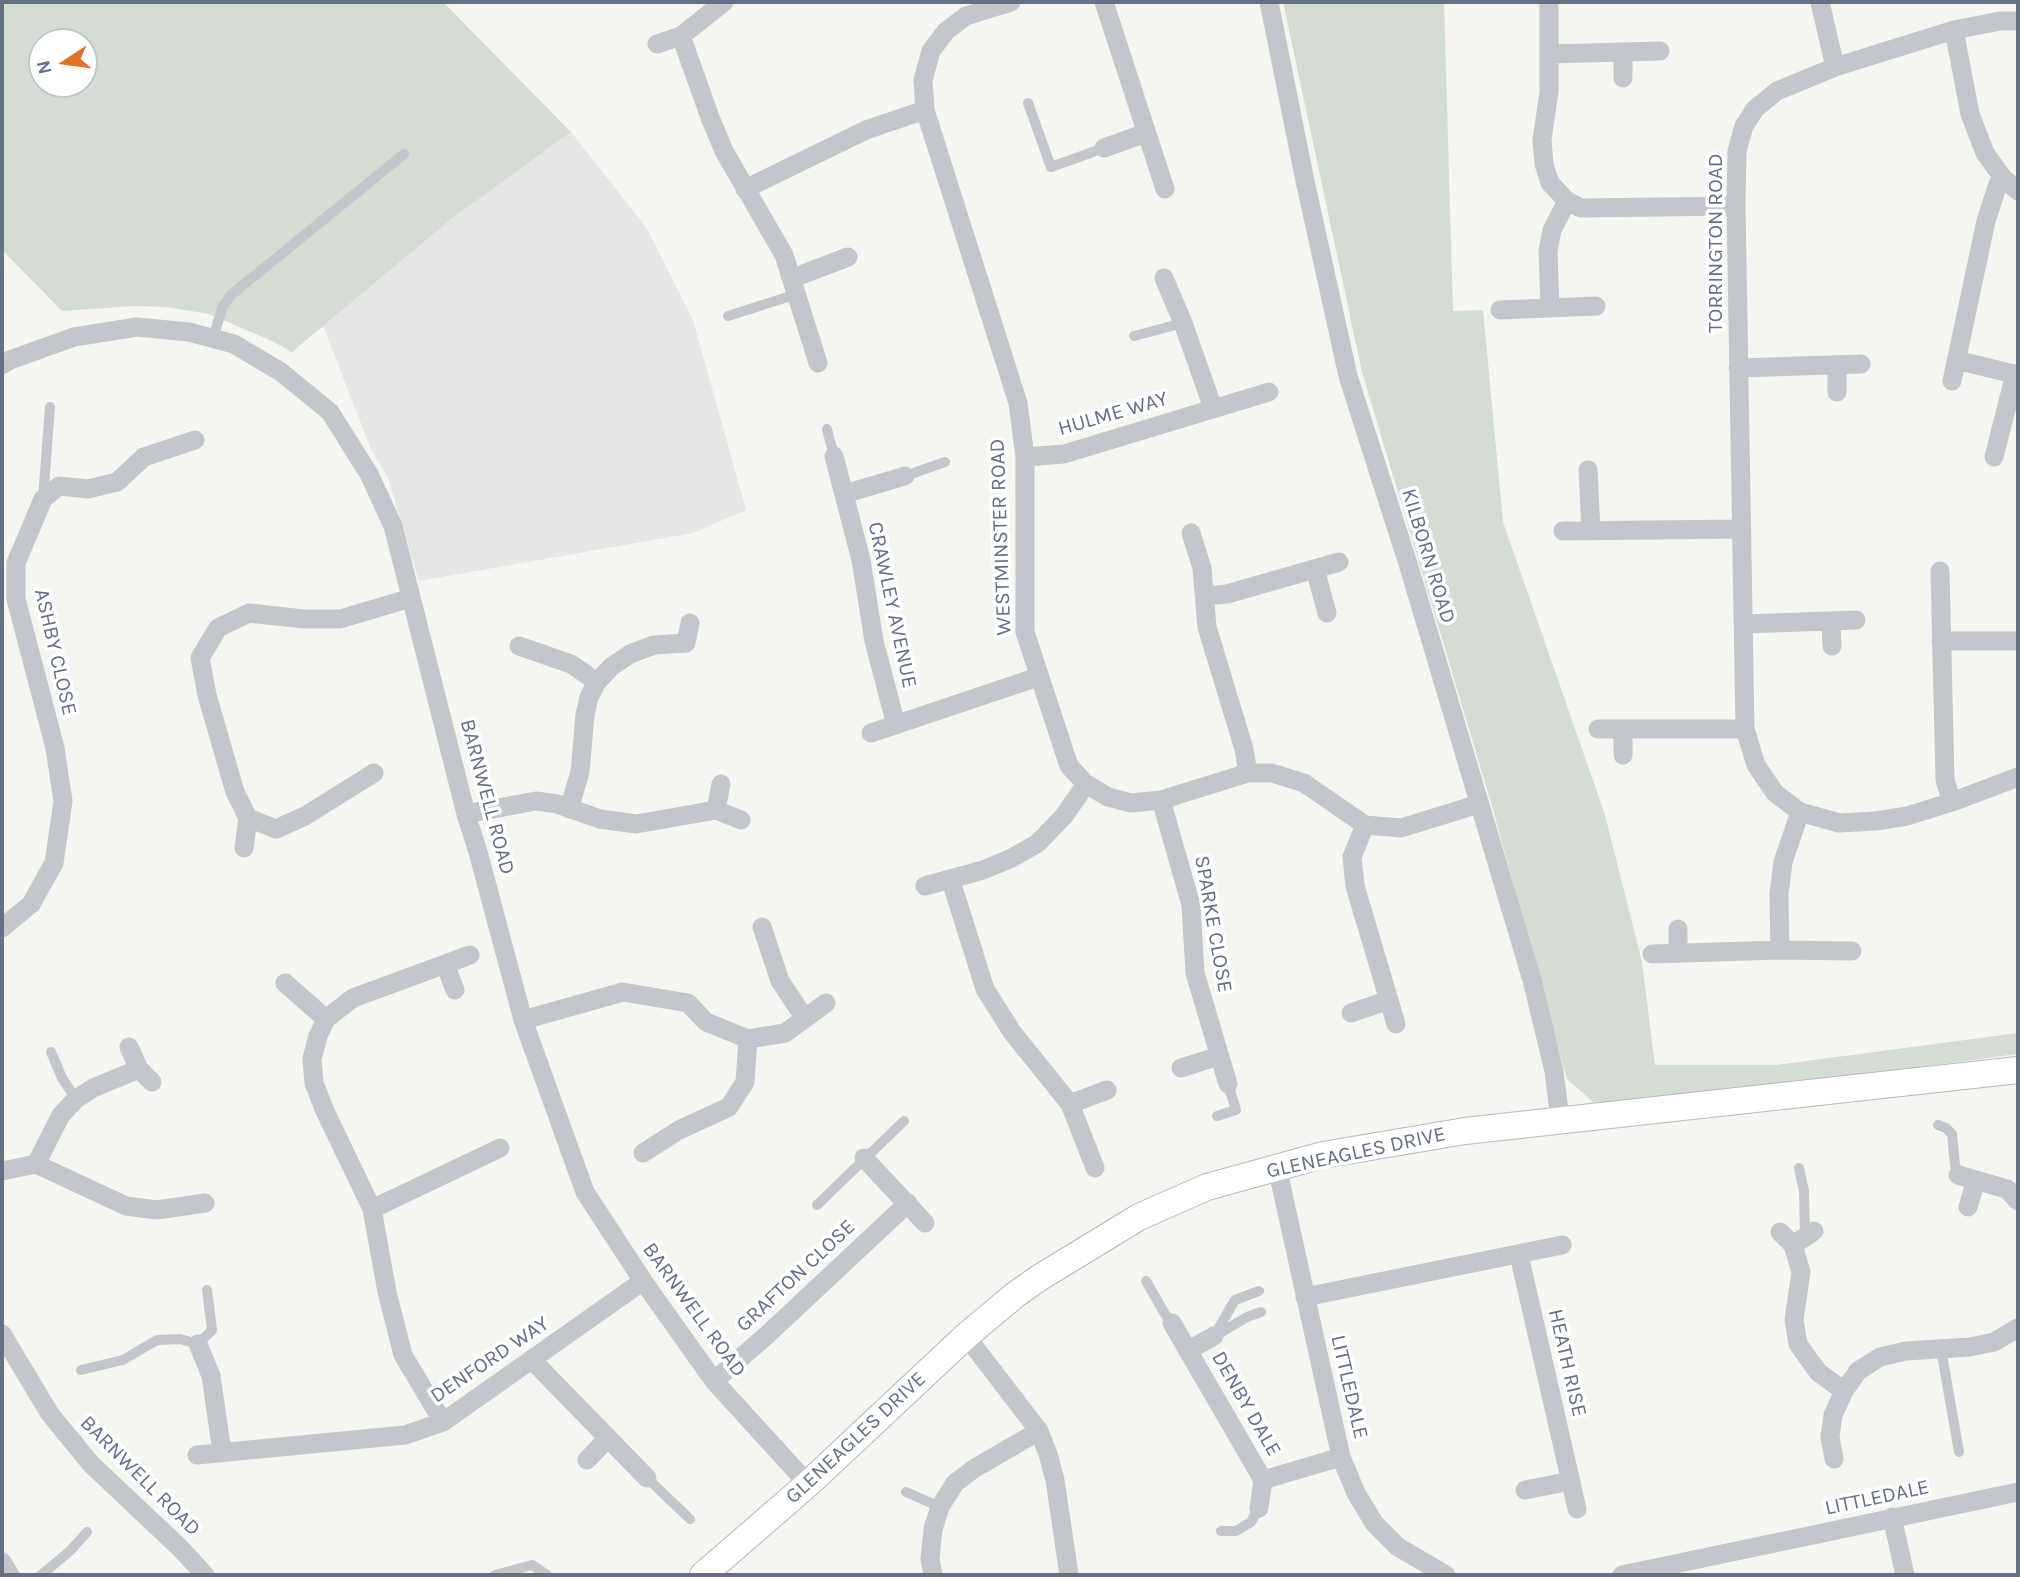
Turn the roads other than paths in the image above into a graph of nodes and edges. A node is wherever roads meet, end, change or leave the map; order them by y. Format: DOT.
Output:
graph roads {
  1 [pos="724,2"];
  2 [pos="1104,2"];
  3 [pos="1269,2"];
  4 [pos="1549,2"];
  5 [pos="1820,2"];
  6 [pos="1001,3"];
  7 [pos="2018,21"];
  8 [pos="1954,30"];
  9 [pos="681,36"];
  10 [pos="657,44"];
  11 [pos="1660,51"];
  12 [pos="1623,52"];
  13 [pos="1550,54"];
  14 [pos="1835,67"];
  15 [pos="1623,78"];
  16 [pos="1028,103"];
  17 [pos="925,110"];
  18 [pos="1146,132"];
  19 [pos="1104,148"];
  20 [pos="404,154"];
  21 [pos="2003,178"];
  22 [pos="745,189"];
  23 [pos="1165,189"];
  24 [pos="2018,191"];
  25 [pos="1567,201"];
  26 [pos="1736,206"];
  27 [pos="848,257"];
  28 [pos="1164,278"];
  29 [pos="795,286"];
  30 [pos="1596,306"];
  31 [pos="1550,308"];
  32 [pos="1500,310"];
  33 [pos="728,316"];
  34 [pos="1183,323"];
  35 [pos="1134,336"];
  36 [pos="213,338"];
  37 [pos="1956,360"];
  38 [pos="818,363"];
  39 [pos="1861,364"];
  40 [pos="2,365"];
  41 [pos="1837,365"];
  42 [pos="1738,368"];
  43 [pos="2016,374"];
  44 [pos="1952,381"];
  45 [pos="1269,392"];
  46 [pos="1837,392"];
  47 [pos="50,407"];
  48 [pos="1213,408"];
  49 [pos="827,429"];
  50 [pos="195,440"];
  51 [pos="834,456"];
  52 [pos="1025,457"];
  53 [pos="1994,457"];
  54 [pos="945,462"];
  55 [pos="1588,470"];
  56 [pos="905,476"];
  57 [pos="844,494"];
  58 [pos="43,499"];
  59 [pos="1741,529"];
  60 [pos="1591,530"];
  61 [pos="1563,531"];
  62 [pos="1191,533"];
  63 [pos="1339,562"];
  64 [pos="1315,569"];
  65 [pos="1940,571"];
  66 [pos="1206,596"];
  67 [pos="411,598"];
  68 [pos="1327,613"];
  69 [pos="1856,620"];
  70 [pos="1831,622"];
  71 [pos="691,623"];
  72 [pos="1744,624"];
  73 [pos="1941,641"];
  74 [pos="2018,641"];
  75 [pos="519,646"];
  76 [pos="1832,646"];
  77 [pos="1038,677"];
  78 [pos="597,682"];
  79 [pos="896,725"];
  80 [pos="1598,729"];
  81 [pos="1745,729"];
  82 [pos="1623,730"];
  83 [pos="871,733"];
  84 [pos="1622,755"];
  85 [pos="1248,773"];
  86 [pos="374,774"];
  87 [pos="2018,779"];
  88 [pos="721,784"];
  89 [pos="1086,784"];
  90 [pos="1161,800"];
  91 [pos="1952,803"];
  92 [pos="1479,804"];
  93 [pos="569,809"];
  94 [pos="716,810"];
  95 [pos="1800,813"];
  96 [pos="466,814"];
  97 [pos="248,818"];
  98 [pos="741,820"];
  99 [pos="1365,825"];
  100 [pos="244,848"];
  101 [pos="951,881"];
  102 [pos="925,886"];
  103 [pos="762,927"];
  104 [pos="2,928"];
  105 [pos="1678,929"];
  106 [pos="1780,950"];
  107 [pos="1853,951"];
  108 [pos="1678,953"];
  109 [pos="1652,954"];
  110 [pos="470,955"];
  111 [pos="445,964"];
  112 [pos="285,983"];
  113 [pos="454,990"];
  114 [pos="1389,1000"];
  115 [pos="826,1003"];
  116 [pos="1351,1013"];
  117 [pos="804,1017"];
  118 [pos="326,1019"];
  119 [pos="523,1020"];
  120 [pos="1396,1024"];
  121 [pos="748,1039"];
  122 [pos="129,1047"];
  123 [pos="51,1052"];
  124 [pos="1219,1056"];
  125 [pos="1181,1068"];
  126 [pos="2018,1070"];
  127 [pos="1228,1084"];
  128 [pos="1107,1090"];
  129 [pos="76,1098"];
  130 [pos="1070,1104"];
  131 [pos="1217,1116"];
  132 [pos="1560,1119"];
  133 [pos="904,1121"];
  134 [pos="1938,1125"];
  135 [pos="500,1148"];
  136 [pos="643,1153"];
  137 [pos="864,1158"];
  138 [pos="36,1164"];
  139 [pos="1277,1167"];
  140 [pos="1095,1168"];
  141 [pos="1799,1168"];
  142 [pos="2,1171"];
  143 [pos="1967,1177"];
  144 [pos="2018,1201"];
  145 [pos="205,1203"];
  146 [pos="908,1203"];
  147 [pos="817,1205"];
  148 [pos="1968,1207"];
  149 [pos="372,1209"];
  150 [pos="925,1223"];
  151 [pos="1798,1236"];
  152 [pos="1562,1245"];
  153 [pos="1519,1255"];
  154 [pos="643,1281"];
  155 [pos="1146,1281"];
  156 [pos="207,1290"];
  157 [pos="1259,1291"];
  158 [pos="1306,1297"];
  159 [pos="1261,1312"];
  160 [pos="1172,1323"];
  161 [pos="2018,1328"];
  162 [pos="2,1335"];
  163 [pos="966,1336"];
  164 [pos="1214,1336"];
  165 [pos="198,1344"];
  166 [pos="1941,1349"];
  167 [pos="1189,1350"];
  168 [pos="532,1360"];
  169 [pos="81,1370"];
  170 [pos="714,1381"];
  171 [pos="1844,1391"];
  172 [pos="443,1422"];
  173 [pos="1039,1431"];
  174 [pos="607,1439"];
  175 [pos="222,1452"];
  176 [pos="1959,1452"];
  177 [pos="197,1455"];
  178 [pos="1341,1457"];
  179 [pos="1834,1459"];
  180 [pos="587,1460"];
  181 [pos="648,1478"];
  182 [pos="1263,1480"];
  183 [pos="1571,1481"];
  184 [pos="808,1484"];
  185 [pos="1525,1490"];
  186 [pos="906,1492"];
  187 [pos="2018,1492"];
  188 [pos="940,1507"];
  189 [pos="1259,1508"];
  190 [pos="1577,1509"];
  191 [pos="1892,1517"];
  192 [pos="691,1519"];
  193 [pos="1221,1531"];
  194 [pos="87,1532"];
  195 [pos="2,1562"];
  196 [pos="1433,1572"];
  197 [pos="10,1575"];
  198 [pos="41,1575"];
  199 [pos="205,1575"];
  200 [pos="495,1575"];
  201 [pos="547,1575"];
  202 [pos="703,1575"];
  203 [pos="933,1575"];
  204 [pos="1069,1575"];
  205 [pos="1622,1575"];
  206 [pos="1905,1575"];
  1 -- 9 [label="street"];
  2 -- 18 [label="street"];
  3 -- 92 [label="street, KILBORN ROAD"];
  4 -- 13 [label="street"];
  5 -- 14 [label="street"];
  6 -- 17 [label="street, WESTMINSTER ROAD"];
  7 -- 8 [label="street, TORRINGTON ROAD"];
  8 -- 14 [label="street, TORRINGTON ROAD"];
  8 -- 21 [label="street"];
  9 -- 10 [label="street"];
  9 -- 22 [label="street"];
  11 -- 12 [label="street"];
  12 -- 13 [label="street"];
  12 -- 15 [label="street"];
  13 -- 25 [label="street"];
  14 -- 26 [label="street, TORRINGTON ROAD"];
  16 -- 19 [label="lane"];
  17 -- 22 [label="street"];
  17 -- 52 [label="street, WESTMINSTER ROAD"];
  18 -- 19 [label="street"];
  18 -- 23 [label="street"];
  20 -- 36 [label="lane"];
  21 -- 24 [label="street"];
  21 -- 37 [label="street"];
  22 -- 29 [label="street"];
  25 -- 26 [label="street"];
  25 -- 31 [label="street"];
  26 -- 42 [label="street, TORRINGTON ROAD"];
  27 -- 29 [label="street"];
  28 -- 34 [label="street"];
  29 -- 33 [label="lane"];
  29 -- 38 [label="street"];
  30 -- 31 [label="street"];
  31 -- 32 [label="street"];
  34 -- 35 [label="lane"];
  34 -- 48 [label="street"];
  36 -- 40 [label="street, BARNWELL ROAD"];
  36 -- 67 [label="street, BARNWELL ROAD"];
  37 -- 43 [label="street"];
  37 -- 44 [label="street"];
  39 -- 41 [label="street"];
  41 -- 42 [label="street"];
  41 -- 46 [label="street"];
  42 -- 59 [label="street, TORRINGTON ROAD"];
  43 -- 53 [label="street"];
  45 -- 48 [label="street, HULME WAY"];
  47 -- 58 [label="lane"];
  48 -- 52 [label="street, HULME WAY"];
  49 -- 51 [label="lane"];
  50 -- 58 [label="street"];
  51 -- 57 [label="street, CRAWLEY AVENUE"];
  52 -- 77 [label="street, WESTMINSTER ROAD"];
  54 -- 56 [label="lane"];
  55 -- 60 [label="street"];
  56 -- 57 [label="street"];
  57 -- 79 [label="street, CRAWLEY AVENUE"];
  58 -- 104 [label="street, ASHBY CLOSE"];
  59 -- 60 [label="street"];
  59 -- 72 [label="street, TORRINGTON ROAD"];
  60 -- 61 [label="street"];
  62 -- 66 [label="street"];
  63 -- 64 [label="street"];
  64 -- 66 [label="street"];
  64 -- 68 [label="street"];
  65 -- 73 [label="street"];
  66 -- 85 [label="street"];
  67 -- 96 [label="street, BARNWELL ROAD"];
  67 -- 97 [label="street"];
  69 -- 70 [label="street"];
  70 -- 72 [label="street"];
  70 -- 76 [label="street"];
  71 -- 78 [label="street"];
  72 -- 81 [label="street, TORRINGTON ROAD"];
  73 -- 74 [label="street"];
  73 -- 91 [label="street"];
  75 -- 78 [label="street"];
  77 -- 79 [label="street, CRAWLEY AVENUE"];
  77 -- 89 [label="street, WESTMINSTER ROAD"];
  78 -- 93 [label="street"];
  79 -- 83 [label="street, CRAWLEY AVENUE"];
  80 -- 82 [label="street"];
  81 -- 82 [label="street"];
  81 -- 95 [label="street, TORRINGTON ROAD"];
  82 -- 84 [label="street"];
  85 -- 90 [label="street, WESTMINSTER ROAD"];
  85 -- 99 [label="street, WESTMINSTER ROAD"];
  86 -- 97 [label="street"];
  87 -- 91 [label="street"];
  88 -- 94 [label="street"];
  89 -- 90 [label="street, WESTMINSTER ROAD"];
  89 -- 101 [label="street"];
  90 -- 124 [label="street, SPARKE CLOSE"];
  91 -- 95 [label="street"];
  92 -- 99 [label="street, WESTMINSTER ROAD"];
  92 -- 132 [label="street, KILBORN ROAD"];
  93 -- 94 [label="street"];
  93 -- 96 [label="street"];
  94 -- 98 [label="street"];
  95 -- 106 [label="street"];
  96 -- 119 [label="street, BARNWELL ROAD"];
  97 -- 100 [label="street"];
  99 -- 114 [label="street"];
  101 -- 102 [label="street"];
  101 -- 130 [label="street"];
  103 -- 117 [label="street"];
  105 -- 108 [label="street"];
  106 -- 107 [label="street"];
  106 -- 108 [label="street"];
  108 -- 109 [label="street"];
  110 -- 111 [label="street"];
  111 -- 113 [label="street"];
  111 -- 118 [label="street"];
  112 -- 118 [label="street"];
  114 -- 116 [label="street"];
  114 -- 120 [label="street"];
  115 -- 117 [label="street"];
  117 -- 121 [label="street"];
  118 -- 149 [label="street"];
  119 -- 121 [label="street"];
  119 -- 154 [label="street, BARNWELL ROAD"];
  121 -- 136 [label="street"];
  122 -- 129 [label="street"];
  123 -- 129 [label="lane"];
  124 -- 125 [label="street"];
  124 -- 127 [label="street, SPARKE CLOSE"];
  126 -- 132 [label="street, GLENEAGLES DRIVE"];
  127 -- 131 [label="lane"];
  128 -- 130 [label="street"];
  129 -- 138 [label="street"];
  130 -- 140 [label="street"];
  132 -- 139 [label="street, GLENEAGLES DRIVE"];
  133 -- 137 [label="lane"];
  134 -- 143 [label="lane"];
  135 -- 149 [label="street"];
  137 -- 146 [label="street"];
  137 -- 147 [label="lane"];
  138 -- 142 [label="street"];
  138 -- 145 [label="street"];
  139 -- 158 [label="street, LITTLEDALE"];
  139 -- 163 [label="street, GLENEAGLES DRIVE"];
  141 -- 151 [label="lane"];
  143 -- 144 [label="street"];
  143 -- 148 [label="street"];
  146 -- 150 [label="street"];
  146 -- 170 [label="street, GRAFTON CLOSE"];
  149 -- 172 [label="street"];
  151 -- 171 [label="street"];
  152 -- 153 [label="street"];
  153 -- 158 [label="street"];
  153 -- 183 [label="street, HEATH RISE"];
  154 -- 168 [label="street, DENFORD WAY"];
  154 -- 170 [label="street, BARNWELL ROAD"];
  155 -- 160 [label="lane"];
  156 -- 165 [label="lane"];
  157 -- 164 [label="lane"];
  158 -- 178 [label="street, LITTLEDALE"];
  159 -- 164 [label="lane"];
  160 -- 167 [label="street, DENBY DALE"];
  161 -- 166 [label="street"];
  162 -- 199 [label="street, BARNWELL ROAD"];
  163 -- 173 [label="street"];
  163 -- 184 [label="street, GLENEAGLES DRIVE"];
  164 -- 167 [label="street, DENBY DALE"];
  165 -- 169 [label="lane"];
  165 -- 175 [label="street"];
  166 -- 171 [label="street"];
  166 -- 176 [label="lane"];
  167 -- 182 [label="street, DENBY DALE"];
  168 -- 172 [label="street, DENFORD WAY"];
  168 -- 174 [label="street"];
  170 -- 184 [label="street, BARNWELL ROAD"];
  171 -- 179 [label="street"];
  172 -- 175 [label="street, DENFORD WAY"];
  173 -- 188 [label="street"];
  173 -- 204 [label="street"];
  174 -- 180 [label="street"];
  174 -- 181 [label="street"];
  175 -- 177 [label="street, DENFORD WAY"];
  178 -- 182 [label="street, DENBY DALE"];
  178 -- 196 [label="street, LITTLEDALE"];
  181 -- 192 [label="lane"];
  182 -- 189 [label="street, DENBY DALE"];
  183 -- 185 [label="street"];
  183 -- 190 [label="street, HEATH RISE"];
  184 -- 202 [label="street, GLENEAGLES DRIVE"];
  186 -- 188 [label="lane"];
  187 -- 191 [label="street, LITTLEDALE"];
  188 -- 203 [label="street"];
  189 -- 193 [label="lane"];
  191 -- 205 [label="street, LITTLEDALE"];
  191 -- 206 [label="street"];
  194 -- 198 [label="lane"];
  195 -- 197 [label="street"];
  200 -- 201 [label="lane"];
}
